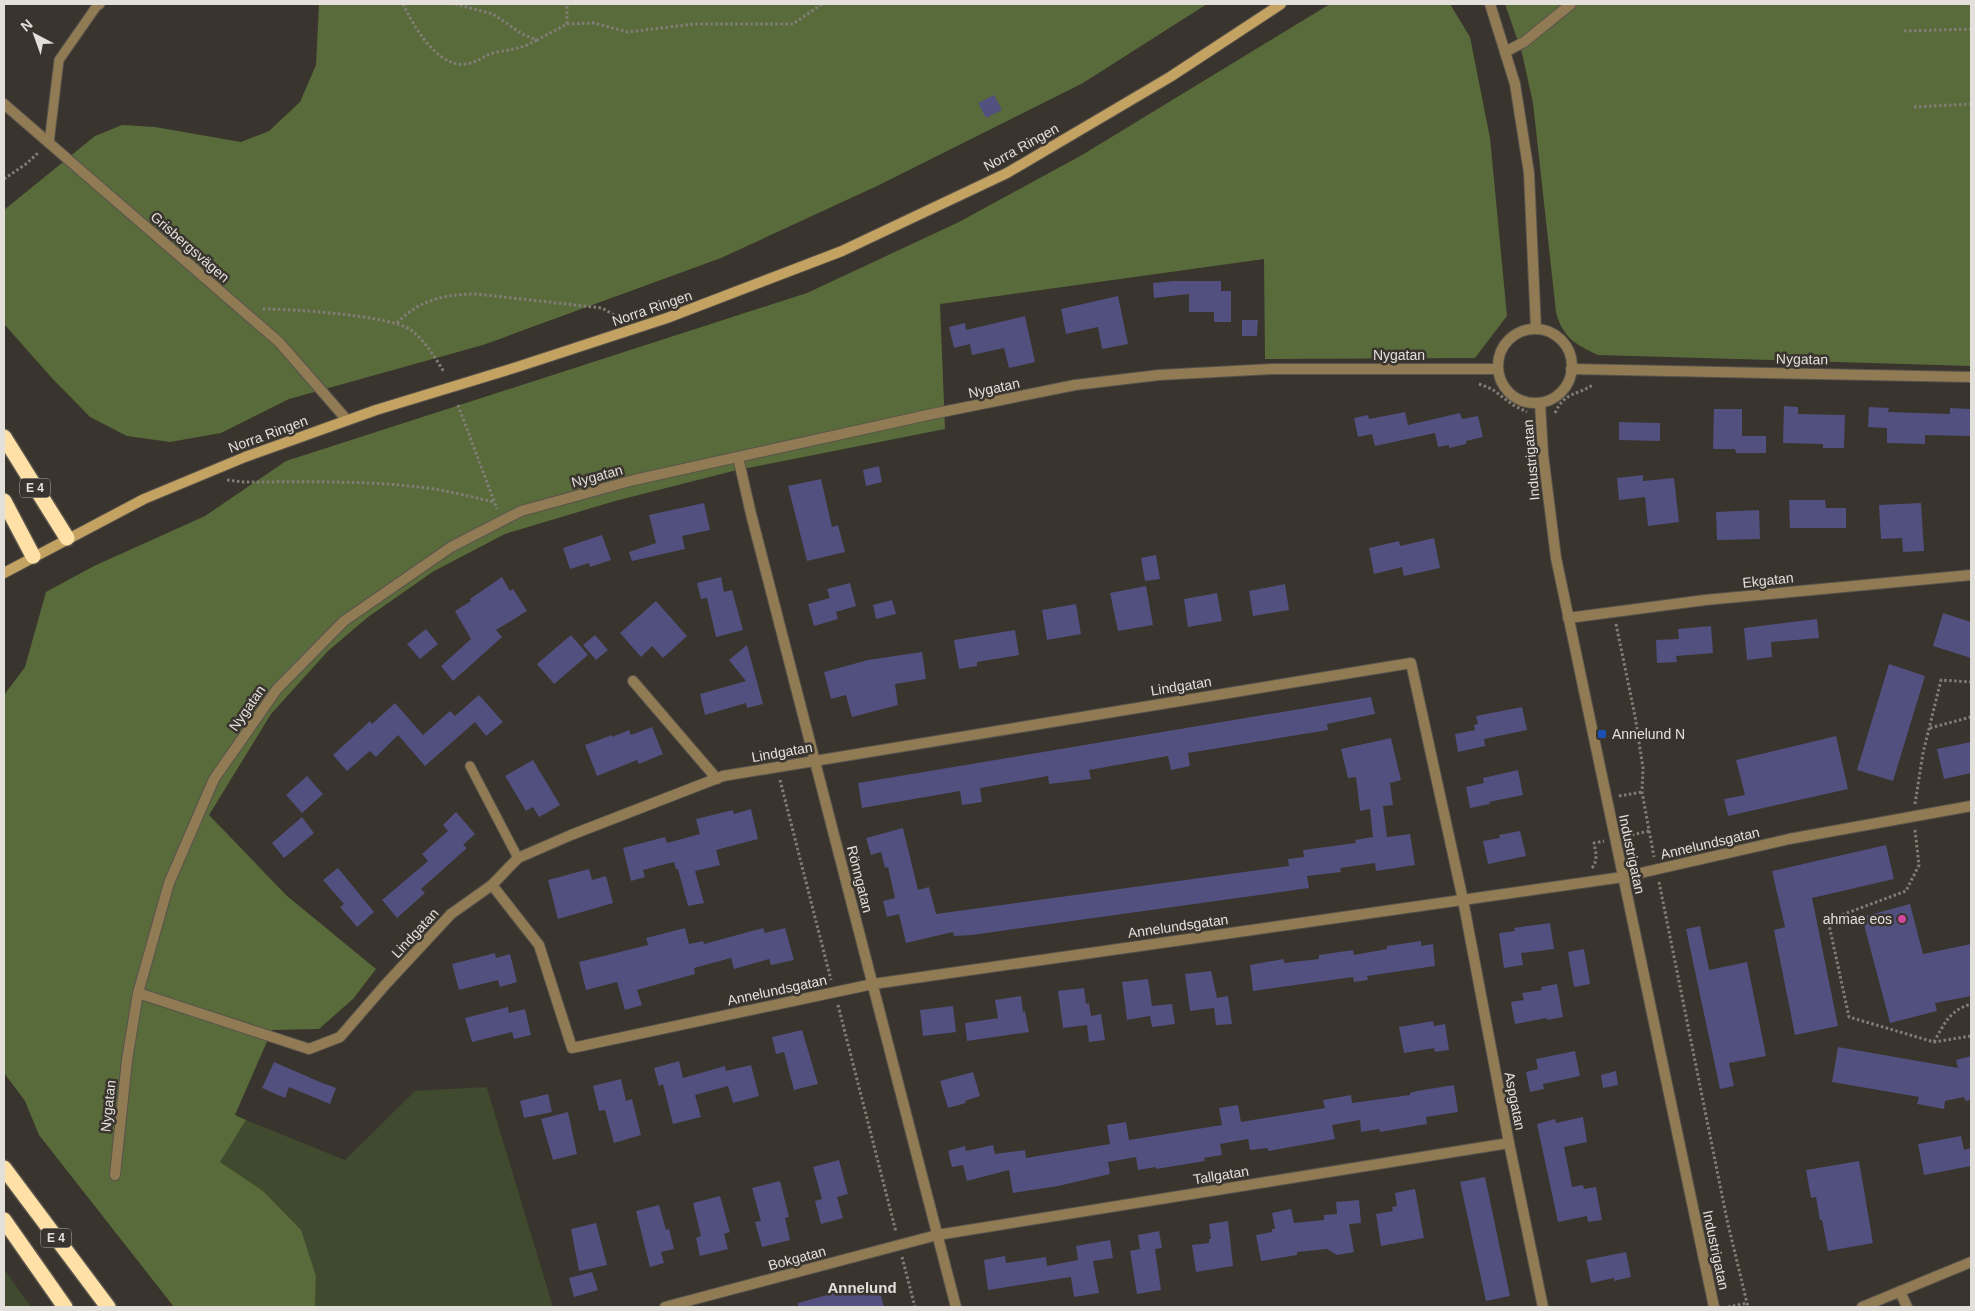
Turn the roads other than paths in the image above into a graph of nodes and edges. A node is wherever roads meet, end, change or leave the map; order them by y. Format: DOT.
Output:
graph roads {
  1 [pos="100,4"];
  2 [pos="1281,4"];
  3 [pos="1490,4"];
  4 [pos="1572,4"];
  5 [pos="1505,52"];
  6 [pos="4,104"];
  7 [pos="49,143"];
  8 [pos="1536,329"];
  9 [pos="1497,369"];
  10 [pos="1572,369"];
  11 [pos="1971,377"];
  12 [pos="1540,403"];
  13 [pos="347,420"];
  14 [pos="4,437"];
  15 [pos="738,457"];
  16 [pos="4,501"];
  17 [pos="67,538"];
  18 [pos="33,556"];
  19 [pos="4,573"];
  20 [pos="1971,575"];
  21 [pos="1568,618"];
  22 [pos="633,681"];
  23 [pos="816,760"];
  24 [pos="470,766"];
  25 [pos="717,779"];
  26 [pos="1971,806"];
  27 [pos="518,858"];
  28 [pos="1622,876"];
  29 [pos="492,885"];
  30 [pos="1463,900"];
  31 [pos="873,984"];
  32 [pos="138,993"];
  33 [pos="1509,1143"];
  34 [pos="4,1168"];
  35 [pos="115,1175"];
  36 [pos="4,1220"];
  37 [pos="937,1234"];
  38 [pos="1971,1262"];
  39 [pos="1900,1291"];
  40 [pos="65,1307"];
  41 [pos="108,1307"];
  42 [pos="665,1307"];
  43 [pos="956,1307"];
  44 [pos="1543,1307"];
  45 [pos="1714,1307"];
  46 [pos="1862,1307"];
  47 [pos="1907,1307"];
  1 -- 7 [label="lane"];
  2 -- 13 [label="main road, Norra Ringen"];
  3 -- 5 [label="street"];
  4 -- 5 [label="street"];
  5 -- 8 [label="street"];
  6 -- 7 [label="street, Grisbergsvägen"];
  7 -- 13 [label="street, Grisbergsvägen"];
  8 -- 9 [label="street"];
  8 -- 10 [label="street"];
  9 -- 12 [label="street"];
  9 -- 15 [label="street, Nygatan"];
  10 -- 11 [label="street, Nygatan"];
  10 -- 12 [label="street"];
  12 -- 21 [label="street, Industrigatan"];
  13 -- 17 [label="main road, Norra Ringen"];
  14 -- 17 [label="highway, E 4"];
  15 -- 23 [label="street, Rönngatan"];
  15 -- 32 [label="street, Nygatan"];
  16 -- 18 [label="highway, E 4"];
  17 -- 18 [label="main road, Norra Ringen"];
  18 -- 19 [label="main road, Norra Ringen"];
  20 -- 21 [label="street, Ekgatan"];
  21 -- 28 [label="street, Industrigatan"];
  22 -- 25 [label="street"];
  23 -- 25 [label="street, Lindgatan"];
  23 -- 30 [label="street, Lindgatan"];
  23 -- 31 [label="street, Rönngatan"];
  24 -- 27 [label="lane"];
  25 -- 27 [label="street, Lindgatan"];
  26 -- 28 [label="street, Annelundsgatan"];
  27 -- 29 [label="street, Lindgatan"];
  28 -- 30 [label="street, Annelundsgatan"];
  28 -- 45 [label="street, Industrigatan"];
  29 -- 31 [label="street, Annelundsgatan"];
  29 -- 32 [label="street, Lindgatan"];
  30 -- 31 [label="street, Annelundsgatan"];
  30 -- 33 [label="street, Aspgatan"];
  31 -- 37 [label="street, Rönngatan"];
  32 -- 35 [label="street, Nygatan"];
  33 -- 37 [label="street, Tallgatan"];
  33 -- 44 [label="street, Aspgatan"];
  34 -- 41 [label="highway, E 4"];
  36 -- 40 [label="highway, E 4"];
  37 -- 42 [label="street, Bokgatan"];
  37 -- 43 [label="street, Rönngatan"];
  38 -- 39 [label="street"];
  39 -- 46 [label="street"];
  39 -- 47 [label="street"];
}
